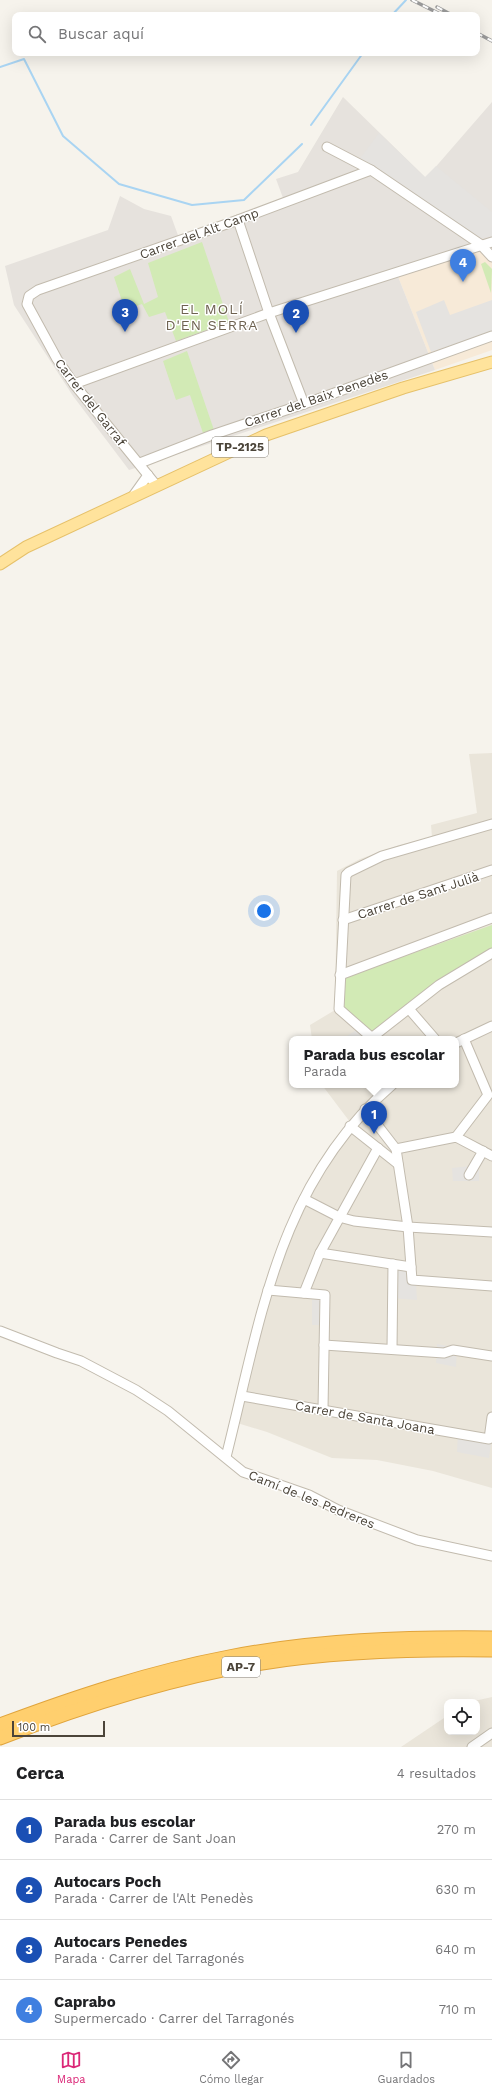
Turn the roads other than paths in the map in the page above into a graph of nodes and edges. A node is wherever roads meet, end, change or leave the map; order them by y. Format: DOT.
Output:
graph roads {
  1 [pos="327,147"];
  2 [pos="371,170"];
  3 [pos="238,220"];
  4 [pos="492,242"];
  5 [pos="480,244"];
  6 [pos="492,257"];
  7 [pos="29,296"];
  8 [pos="269,313"];
  9 [pos="492,336"];
  10 [pos="492,362"];
  11 [pos="74,384"];
  12 [pos="304,404"];
  13 [pos="140,463"];
  14 [pos="147,473"];
  15 [pos="169,480"];
  16 [pos="156,486"];
  17 [pos="133,496"];
  18 [pos="0,564"];
  19 [pos="492,824"];
  20 [pos="492,870"];
  21 [pos="492,918"];
  22 [pos="343,920"];
  23 [pos="492,953"];
  24 [pos="340,975"];
  25 [pos="409,1008"];
  26 [pos="492,1026"];
  27 [pos="368,1036"];
  28 [pos="373,1036"];
  29 [pos="432,1036"];
  30 [pos="460,1041"];
  31 [pos="385,1088"];
  32 [pos="365,1109"];
  33 [pos="350,1126"];
  34 [pos="456,1137"];
  35 [pos="378,1148"];
  36 [pos="396,1149"];
  37 [pos="483,1151"];
  38 [pos="492,1156"];
  39 [pos="398,1164"];
  40 [pos="469,1175"];
  41 [pos="304,1199"];
  42 [pos="339,1217"];
  43 [pos="408,1227"];
  44 [pos="492,1232"];
  45 [pos="320,1252"];
  46 [pos="393,1264"];
  47 [pos="411,1267"];
  48 [pos="492,1286"];
  49 [pos="268,1290"];
  50 [pos="304,1293"];
  51 [pos="0,1331"];
  52 [pos="324,1345"];
  53 [pos="392,1349"];
  54 [pos="492,1356"];
  55 [pos="242,1396"];
  56 [pos="323,1409"];
  57 [pos="492,1417"];
  58 [pos="226,1457"];
  59 [pos="492,1556"];
  60 [pos="492,1638"];
  61 [pos="492,1650"];
  62 [pos="0,1725"];
  63 [pos="492,1733"];
  64 [pos="0,1738"];
  65 [pos="472,1747"];
  1 -- 2 [label="street"];
  2 -- 3 [label="street, Carrer del Alt Camp"];
  2 -- 5 [label="street"];
  3 -- 7 [label="street, Carrer del Alt Camp"];
  3 -- 8 [label="street"];
  4 -- 5 [label="street"];
  5 -- 6 [label="street"];
  5 -- 8 [label="street"];
  7 -- 11 [label="street, Carrer del Garraf"];
  8 -- 11 [label="street"];
  8 -- 12 [label="street"];
  9 -- 12 [label="street, Carrer del Baix Penedès"];
  10 -- 15 [label="main road, TP-2125"];
  11 -- 13 [label="street, Carrer del Garraf"];
  12 -- 13 [label="street, Carrer del Baix Penedès"];
  13 -- 14 [label="street, Carrer del Garraf"];
  14 -- 15 [label="street"];
  14 -- 16 [label="street, Carrer del Garraf"];
  14 -- 17 [label="street"];
  15 -- 16 [label="main road, TP-2125"];
  16 -- 17 [label="main road, TP-2125"];
  17 -- 18 [label="main road, TP-2125"];
  19 -- 22 [label="street"];
  20 -- 22 [label="street, Carrer de Sant Julià"];
  21 -- 24 [label="street"];
  22 -- 24 [label="street"];
  23 -- 25 [label="street"];
  24 -- 27 [label="street"];
  25 -- 28 [label="street"];
  25 -- 29 [label="street"];
  26 -- 30 [label="street"];
  30 -- 34 [label="street"];
  31 -- 32 [label="street"];
  32 -- 33 [label="street"];
  32 -- 36 [label="street"];
  33 -- 35 [label="street"];
  33 -- 41 [label="street"];
  34 -- 36 [label="street"];
  34 -- 37 [label="street"];
  35 -- 39 [label="street"];
  35 -- 42 [label="street"];
  36 -- 39 [label="street"];
  37 -- 38 [label="street"];
  37 -- 40 [label="street"];
  39 -- 43 [label="street"];
  41 -- 42 [label="street"];
  41 -- 49 [label="street"];
  42 -- 43 [label="street"];
  42 -- 45 [label="street"];
  43 -- 44 [label="street"];
  43 -- 47 [label="street"];
  45 -- 46 [label="street"];
  45 -- 50 [label="street"];
  46 -- 47 [label="street"];
  46 -- 53 [label="street"];
  47 -- 48 [label="street"];
  49 -- 50 [label="street"];
  49 -- 55 [label="street"];
  50 -- 52 [label="street"];
  51 -- 58 [label="street, Camí de les Pedreres"];
  52 -- 53 [label="street"];
  52 -- 56 [label="street"];
  53 -- 54 [label="street"];
  55 -- 56 [label="street, Carrer de Santa Joana"];
  55 -- 58 [label="street"];
  56 -- 57 [label="street, Carrer de Santa Joana"];
  58 -- 59 [label="street, Camí de les Pedreres"];
  60 -- 62 [label="highway, AP-7"];
  61 -- 64 [label="highway, AP-7"];
  63 -- 65 [label="street"];
}
